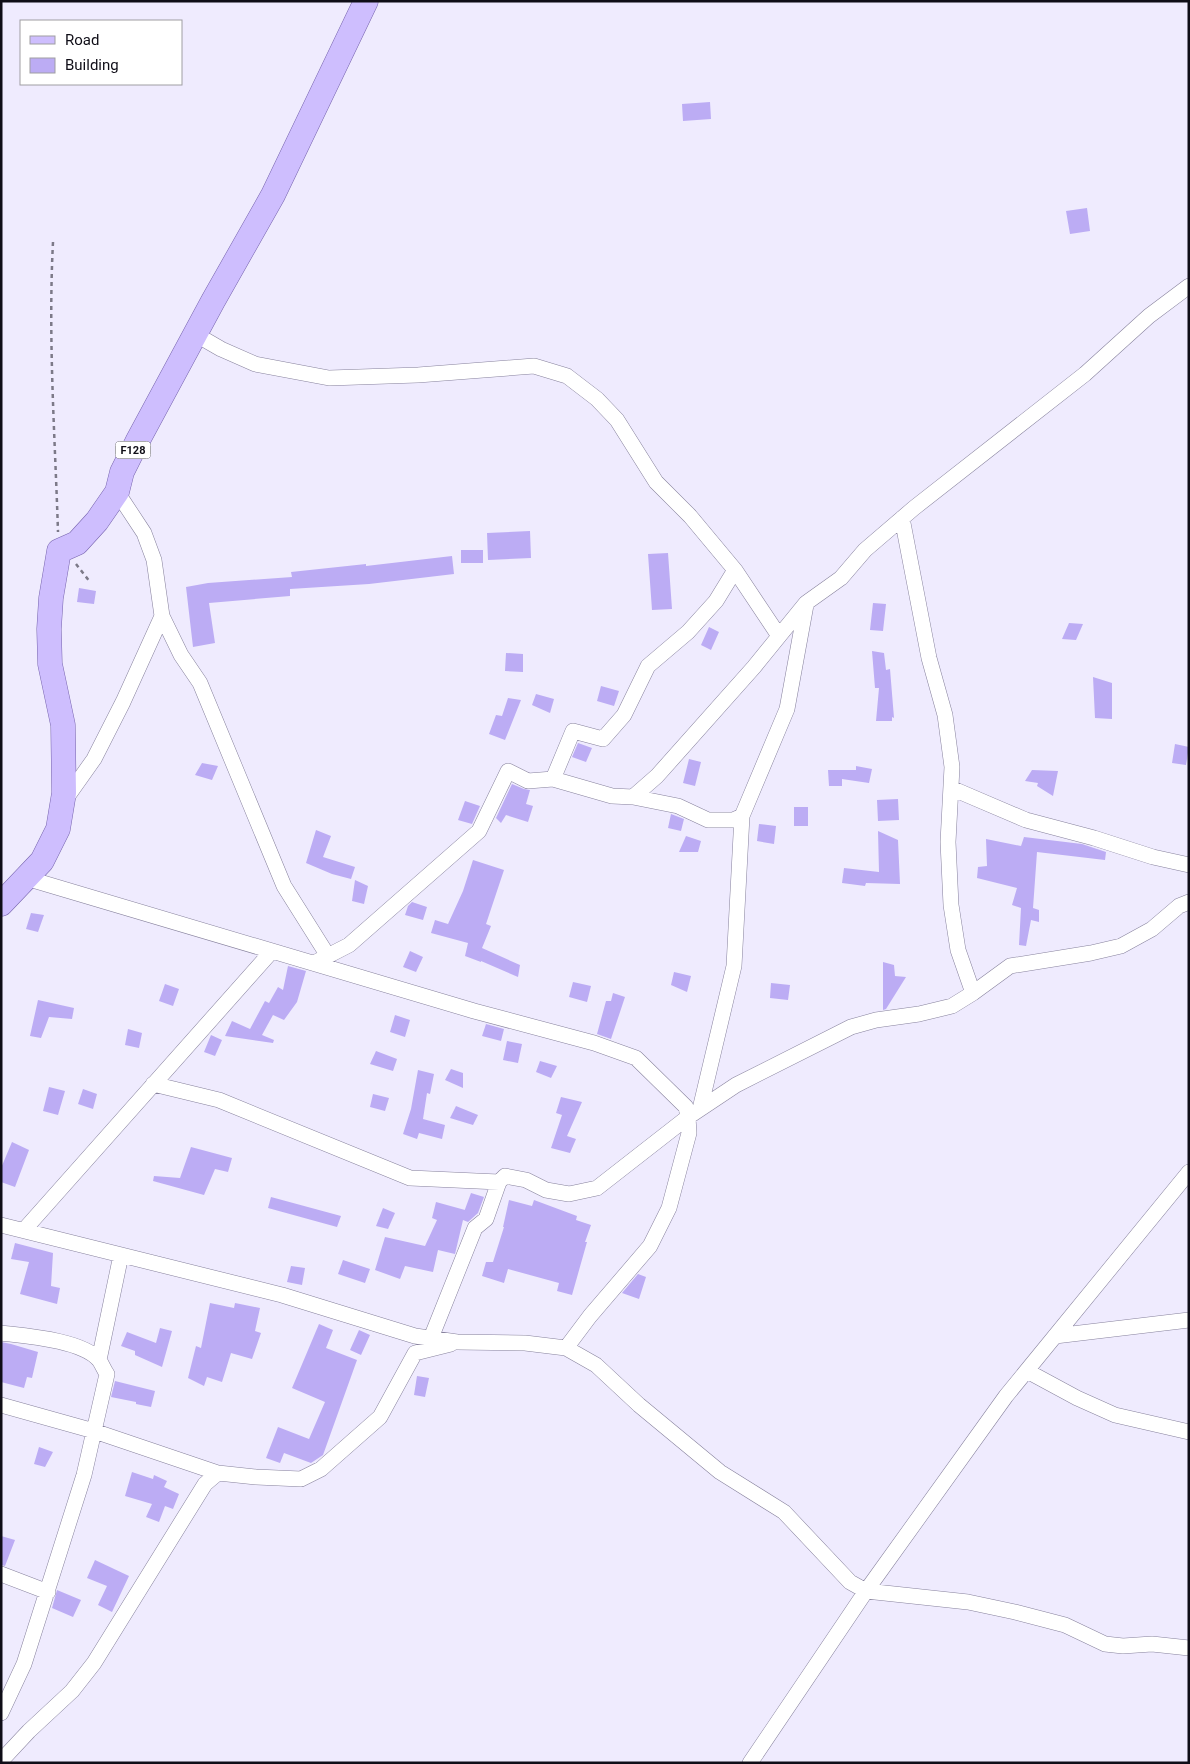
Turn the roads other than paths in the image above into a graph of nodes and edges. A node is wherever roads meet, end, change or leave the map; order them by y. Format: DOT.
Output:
graph roads {
  1 [pos="366,1"];
  2 [pos="1189,286"];
  3 [pos="195,334"];
  4 [pos="117,492"];
  5 [pos="902,518"];
  6 [pos="735,570"];
  7 [pos="806,604"];
  8 [pos="162,616"];
  9 [pos="779,636"];
  10 [pos="553,779"];
  11 [pos="951,788"];
  12 [pos="633,797"];
  13 [pos="62,803"];
  14 [pos="742,816"];
  15 [pos="1189,865"];
  16 [pos="26,878"];
  17 [pos="1189,902"];
  18 [pos="1,904"];
  19 [pos="272,951"];
  20 [pos="321,960"];
  21 [pos="972,993"];
  22 [pos="153,1084"];
  23 [pos="694,1113"];
  24 [pos="1189,1172"];
  25 [pos="499,1182"];
  26 [pos="1,1225"];
  27 [pos="24,1230"];
  28 [pos="121,1255"];
  29 [pos="1189,1320"];
  30 [pos="1,1333"];
  31 [pos="1056,1336"];
  32 [pos="431,1338"];
  33 [pos="457,1342"];
  34 [pos="566,1348"];
  35 [pos="99,1360"];
  36 [pos="1027,1371"];
  37 [pos="1,1405"];
  38 [pos="94,1431"];
  39 [pos="1189,1432"];
  40 [pos="218,1473"];
  41 [pos="1,1574"];
  42 [pos="866,1591"];
  43 [pos="48,1592"];
  44 [pos="1189,1648"];
  45 [pos="1,1713"];
  46 [pos="1,1761"];
  47 [pos="750,1763"];
  1 -- 3 [label="main road, F128"];
  2 -- 5 [label="street"];
  3 -- 4 [label="main road, F128"];
  3 -- 6 [label="street"];
  4 -- 8 [label="street"];
  4 -- 13 [label="main road, F128"];
  5 -- 7 [label="street"];
  5 -- 11 [label="street"];
  6 -- 9 [label="street"];
  6 -- 10 [label="street"];
  7 -- 9 [label="street"];
  7 -- 14 [label="street"];
  8 -- 13 [label="street"];
  8 -- 20 [label="street"];
  9 -- 12 [label="street"];
  10 -- 12 [label="street"];
  10 -- 20 [label="street"];
  11 -- 15 [label="street"];
  11 -- 21 [label="street"];
  12 -- 14 [label="street"];
  13 -- 16 [label="main road"];
  14 -- 23 [label="street"];
  16 -- 18 [label="main road"];
  16 -- 19 [label="street"];
  17 -- 21 [label="street"];
  19 -- 20 [label="street"];
  19 -- 22 [label="street"];
  20 -- 23 [label="street"];
  21 -- 23 [label="street"];
  22 -- 25 [label="street"];
  22 -- 27 [label="street"];
  23 -- 25 [label="street"];
  23 -- 34 [label="street"];
  24 -- 31 [label="street"];
  25 -- 32 [label="street"];
  26 -- 27 [label="street"];
  27 -- 28 [label="street"];
  28 -- 32 [label="street"];
  28 -- 35 [label="street"];
  29 -- 31 [label="street"];
  30 -- 35 [label="street"];
  31 -- 36 [label="street"];
  32 -- 33 [label="street"];
  33 -- 34 [label="street"];
  33 -- 40 [label="street"];
  34 -- 42 [label="street"];
  35 -- 38 [label="street"];
  36 -- 39 [label="street"];
  36 -- 42 [label="street"];
  37 -- 38 [label="street"];
  38 -- 40 [label="street"];
  38 -- 43 [label="street"];
  40 -- 46 [label="street"];
  41 -- 43 [label="street"];
  42 -- 44 [label="street"];
  42 -- 47 [label="street"];
  43 -- 45 [label="street"];
}
